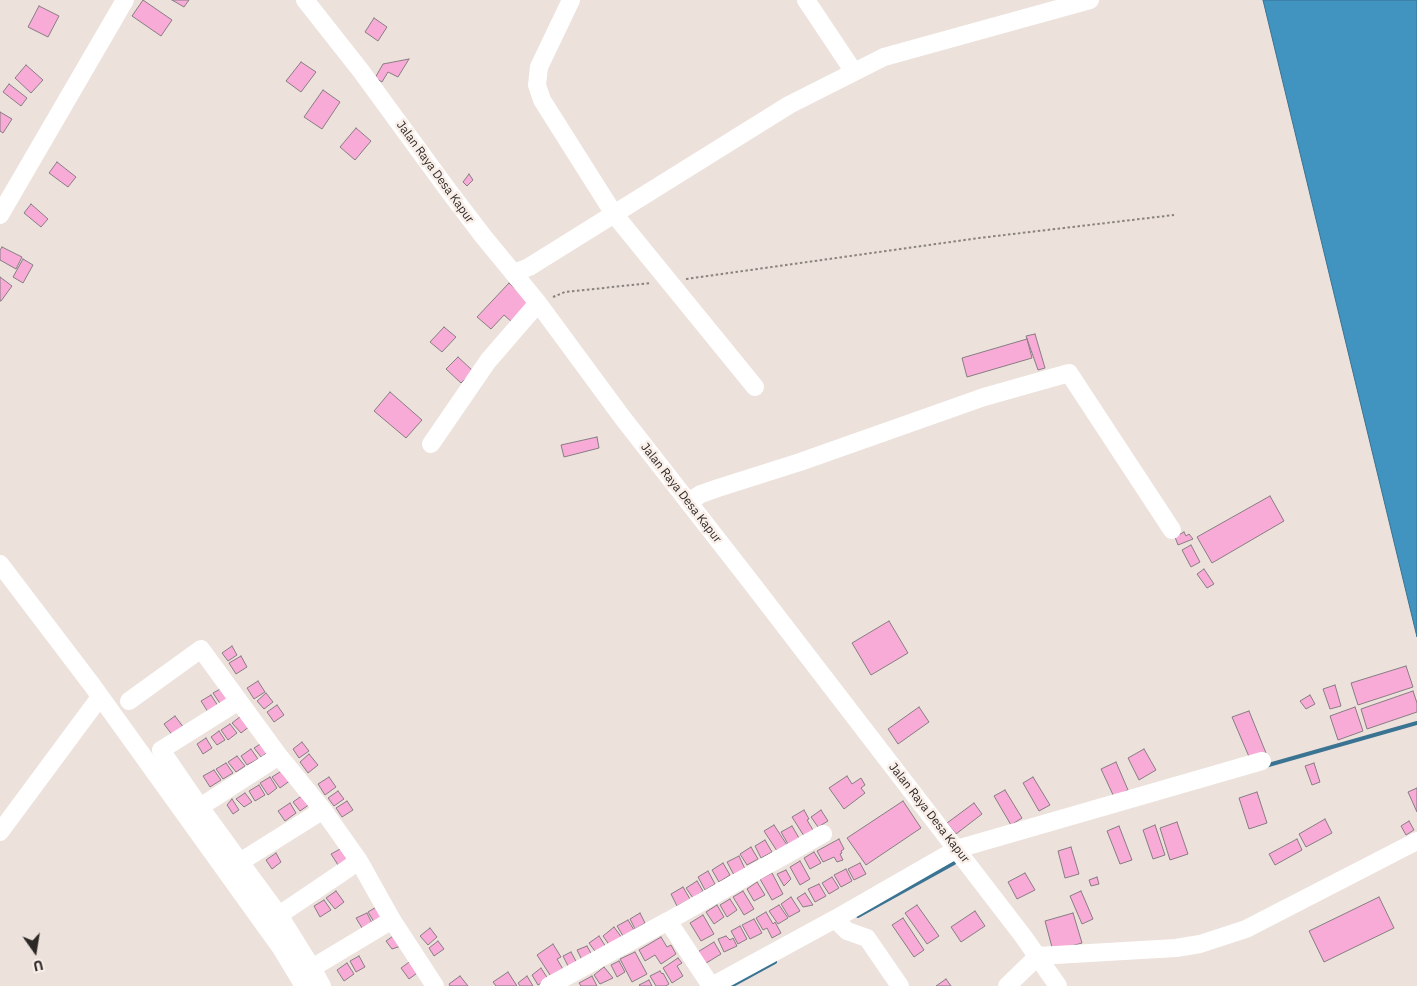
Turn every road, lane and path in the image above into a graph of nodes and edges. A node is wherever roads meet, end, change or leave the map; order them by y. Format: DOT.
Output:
graph roads {
  1 [pos="126,0"];
  2 [pos="305,0"];
  3 [pos="571,0"];
  4 [pos="806,0"];
  5 [pos="1090,0"];
  6 [pos="854,72"];
  7 [pos="614,214"];
  8 [pos="0,215"];
  9 [pos="1174,215"];
  10 [pos="514,273"];
  11 [pos="669,281"];
  12 [pos="538,303"];
  13 [pos="755,387"];
  14 [pos="431,444"];
  15 [pos="688,502"];
  16 [pos="1172,530"];
  17 [pos="0,564"];
  18 [pos="100,697"];
  19 [pos="239,701"];
  20 [pos="129,702"];
  21 [pos="279,756"];
  22 [pos="1262,761"];
  23 [pos="200,807"];
  24 [pos="323,810"];
  25 [pos="0,832"];
  26 [pos="822,834"];
  27 [pos="1417,840"];
  28 [pos="957,849"];
  29 [pos="359,861"];
  30 [pos="240,862"];
  31 [pos="279,915"];
  32 [pos="392,920"];
  33 [pos="668,920"];
  34 [pos="838,922"];
  35 [pos="1038,956"];
  36 [pos="312,968"];
  37 [pos="427,983"];
  38 [pos="304,986"];
  39 [pos="322,986"];
  40 [pos="550,986"];
  41 [pos="711,986"];
  42 [pos="900,986"];
  43 [pos="1007,986"];
  44 [pos="1058,986"];
  1 -- 8 [label="street"];
  2 -- 10 [label="street, Jalan Raya Desa Kapur"];
  3 -- 7 [label="street"];
  4 -- 6 [label="street"];
  5 -- 6 [label="street"];
  6 -- 7 [label="street"];
  7 -- 10 [label="street"];
  7 -- 11 [label="street"];
  9 -- 11 [label="path"];
  10 -- 12 [label="street, Jalan Raya Desa Kapur"];
  11 -- 12 [label="path"];
  11 -- 13 [label="street"];
  12 -- 14 [label="street"];
  12 -- 15 [label="street, Jalan Raya Desa Kapur"];
  15 -- 16 [label="street"];
  15 -- 28 [label="street, Jalan Raya Desa Kapur"];
  17 -- 18 [label="street"];
  18 -- 25 [label="street"];
  18 -- 38 [label="street"];
  19 -- 20 [label="street"];
  19 -- 21 [label="street"];
  19 -- 23 [label="street"];
  21 -- 23 [label="street"];
  21 -- 24 [label="street"];
  22 -- 28 [label="street"];
  23 -- 30 [label="street"];
  24 -- 29 [label="street"];
  24 -- 30 [label="street"];
  26 -- 33 [label="street"];
  27 -- 35 [label="street"];
  28 -- 34 [label="street"];
  28 -- 35 [label="street, Jalan Raya Desa Kapur"];
  29 -- 31 [label="street"];
  29 -- 32 [label="street"];
  30 -- 31 [label="street"];
  31 -- 36 [label="street"];
  32 -- 36 [label="street"];
  32 -- 37 [label="street"];
  33 -- 40 [label="street"];
  33 -- 41 [label="street"];
  34 -- 41 [label="street"];
  34 -- 42 [label="street"];
  35 -- 43 [label="street"];
  35 -- 44 [label="street, Jalan Raya Desa Kapur"];
  36 -- 39 [label="street"];
}
